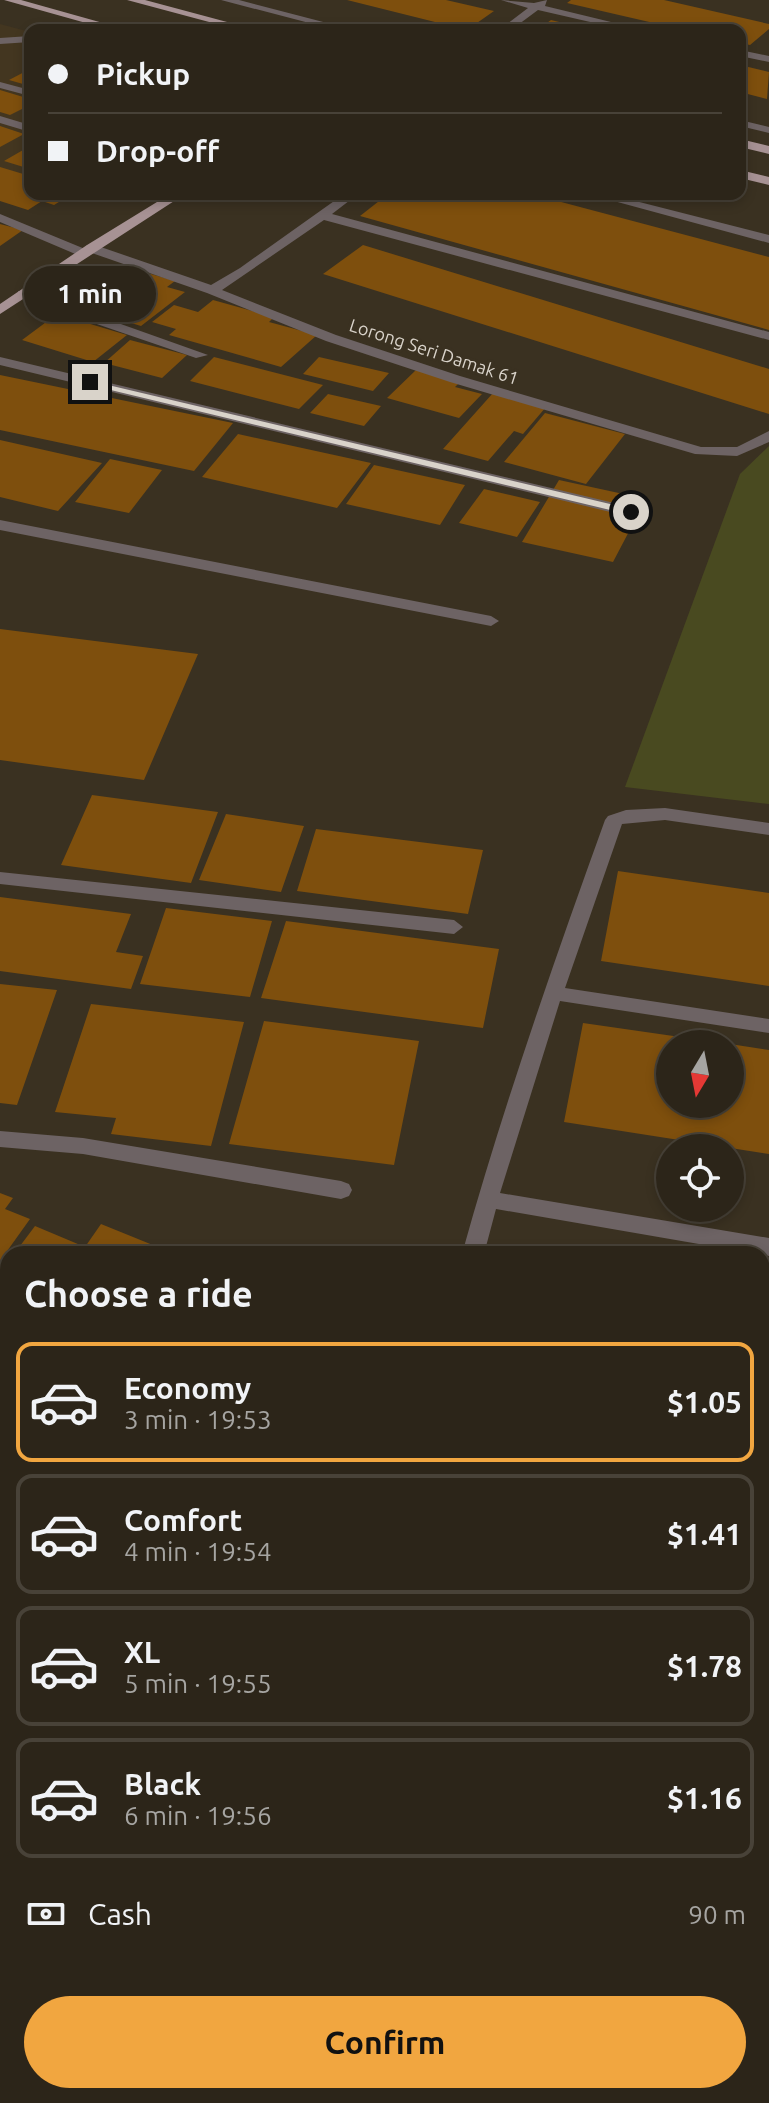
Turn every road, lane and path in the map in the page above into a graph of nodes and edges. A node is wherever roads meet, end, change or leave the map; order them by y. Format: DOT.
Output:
graph roads {
  1 [pos="9,0"];
  2 [pos="132,0"];
  3 [pos="226,0"];
  4 [pos="506,0"];
  5 [pos="542,4"];
  6 [pos="100,24"];
  7 [pos="228,24"];
  8 [pos="324,24"];
  9 [pos="513,24"];
  10 [pos="617,24"];
  11 [pos="24,39"];
  12 [pos="0,41"];
  13 [pos="746,54"];
  14 [pos="769,59"];
  15 [pos="0,85"];
  16 [pos="24,91"];
  17 [pos="0,119"];
  18 [pos="746,124"];
  19 [pos="24,127"];
  20 [pos="769,130"];
  21 [pos="746,144"];
  22 [pos="769,150"];
  23 [pos="746,175"];
  24 [pos="769,181"];
  25 [pos="169,200"];
  26 [pos="344,200"];
  27 [pos="617,200"];
  28 [pos="323,216"];
  29 [pos="0,218"];
  30 [pos="769,239"];
  31 [pos="88,250"];
  32 [pos="212,290"];
  33 [pos="23,294"];
  34 [pos="0,310"];
  35 [pos="769,336"];
  36 [pos="201,355"];
  37 [pos="0,361"];
  38 [pos="769,435"];
  39 [pos="631,512"];
  40 [pos="0,525"];
  41 [pos="491,621"];
  42 [pos="769,829"];
  43 [pos="0,878"];
  44 [pos="454,927"];
  45 [pos="552,993"];
  46 [pos="769,1026"];
  47 [pos="0,1139"];
  48 [pos="341,1190"];
  49 [pos="487,1199"];
  50 [pos="475,1246"];
  51 [pos="763,1246"];
  1 -- 6 [label="main road"];
  2 -- 7 [label="main road"];
  3 -- 8 [label="street"];
  4 -- 5 [label="street"];
  5 -- 9 [label="street"];
  5 -- 10 [label="street"];
  11 -- 12 [label="street"];
  13 -- 14 [label="street"];
  15 -- 16 [label="street"];
  17 -- 19 [label="street"];
  18 -- 20 [label="street"];
  21 -- 22 [label="main road"];
  23 -- 24 [label="main road"];
  25 -- 31 [label="main road"];
  26 -- 28 [label="street"];
  27 -- 30 [label="street"];
  28 -- 32 [label="street"];
  28 -- 35 [label="street"];
  29 -- 31 [label="street, Lorong Seri Damak 61"];
  31 -- 32 [label="street, Lorong Seri Damak 61"];
  31 -- 33 [label="main road"];
  32 -- 38 [label="street, Lorong Seri Damak 61"];
  33 -- 34 [label="main road"];
  33 -- 36 [label="street"];
  37 -- 39 [label="street"];
  40 -- 41 [label="street"];
  42 -- 45 [label="street"];
  43 -- 44 [label="street"];
  45 -- 46 [label="street"];
  45 -- 49 [label="street"];
  47 -- 48 [label="street"];
  49 -- 50 [label="street"];
  49 -- 51 [label="street"];
}
